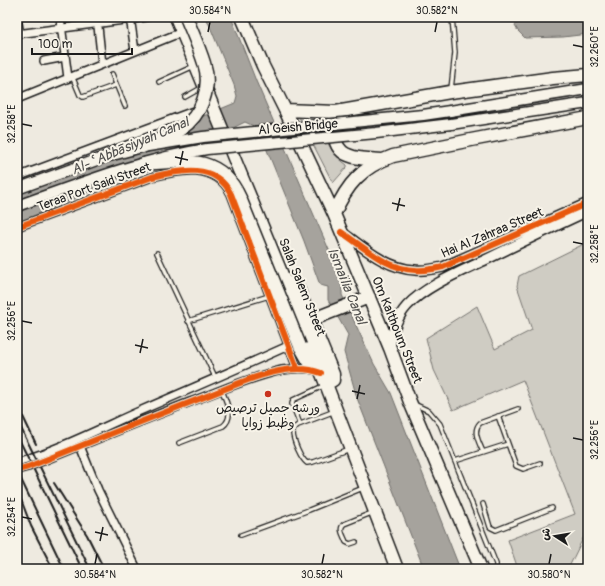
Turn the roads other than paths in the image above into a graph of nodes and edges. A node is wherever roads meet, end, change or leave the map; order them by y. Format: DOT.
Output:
graph roads {
  1 [pos="18,17"];
  2 [pos="60,17"];
  3 [pos="147,17"];
  4 [pos="176,17"];
  5 [pos="186,17"];
  6 [pos="242,17"];
  7 [pos="452,17"];
  8 [pos="130,18"];
  9 [pos="97,20"];
  10 [pos="62,28"];
  11 [pos="182,32"];
  12 [pos="18,34"];
  13 [pos="135,51"];
  14 [pos="65,57"];
  15 [pos="44,61"];
  16 [pos="102,64"];
  17 [pos="196,65"];
  18 [pos="112,74"];
  19 [pos="588,75"];
  20 [pos="70,77"];
  21 [pos="159,82"];
  22 [pos="116,85"];
  23 [pos="204,86"];
  24 [pos="588,89"];
  25 [pos="450,92"];
  26 [pos="185,97"];
  27 [pos="17,99"];
  28 [pos="588,102"];
  29 [pos="212,104"];
  30 [pos="125,106"];
  31 [pos="286,110"];
  32 [pos="336,112"];
  33 [pos="588,118"];
  34 [pos="142,147"];
  35 [pos="234,159"];
  36 [pos="382,160"];
  37 [pos="144,164"];
  38 [pos="17,177"];
  39 [pos="224,184"];
  40 [pos="17,189"];
  41 [pos="588,203"];
  42 [pos="17,206"];
  43 [pos="588,211"];
  44 [pos="334,214"];
  45 [pos="17,227"];
  46 [pos="342,232"];
  47 [pos="157,253"];
  48 [pos="443,267"];
  49 [pos="448,278"];
  50 [pos="285,282"];
  51 [pos="269,296"];
  52 [pos="368,297"];
  53 [pos="315,319"];
  54 [pos="188,321"];
  55 [pos="288,346"];
  56 [pos="390,348"];
  57 [pos="297,368"];
  58 [pos="321,371"];
  59 [pos="216,379"];
  60 [pos="326,384"];
  61 [pos="222,390"];
  62 [pos="410,402"];
  63 [pos="518,409"];
  64 [pos="336,411"];
  65 [pos="498,416"];
  66 [pos="300,424"];
  67 [pos="107,426"];
  68 [pos="110,434"];
  69 [pos="180,443"];
  70 [pos="508,444"];
  71 [pos="80,446"];
  72 [pos="350,448"];
  73 [pos="483,452"];
  74 [pos="455,461"];
  75 [pos="17,462"];
  76 [pos="540,463"];
  77 [pos="17,470"];
  78 [pos="365,487"];
  79 [pos="483,504"];
  80 [pos="552,508"];
  81 [pos="375,511"];
  82 [pos="492,528"];
  83 [pos="483,531"];
  84 [pos="241,535"];
  85 [pos="356,542"];
  86 [pos="137,569"];
  87 [pos="397,569"];
  88 [pos="481,569"];
  89 [pos="496,569"];
  1 -- 12 [label="street"];
  2 -- 10 [label="street"];
  3 -- 8 [label="street"];
  4 -- 11 [label="highway, Salah Salem Street"];
  5 -- 34 [label="highway, bridge"];
  6 -- 31 [label="highway, Om Kalthoum Street"];
  7 -- 25 [label="lane"];
  8 -- 9 [label="street"];
  8 -- 13 [label="street"];
  9 -- 10 [label="street"];
  9 -- 16 [label="street"];
  10 -- 12 [label="street"];
  10 -- 14 [label="street"];
  11 -- 13 [label="street"];
  11 -- 17 [label="highway, Salah Salem Street"];
  13 -- 16 [label="street"];
  14 -- 15 [label="street"];
  14 -- 20 [label="street"];
  16 -- 20 [label="street"];
  17 -- 21 [label="lane"];
  17 -- 23 [label="highway, Salah Salem Street"];
  18 -- 22 [label="lane"];
  19 -- 25 [label="highway"];
  20 -- 22 [label="lane"];
  20 -- 27 [label="street"];
  22 -- 30 [label="lane"];
  23 -- 26 [label="lane"];
  23 -- 29 [label="highway, Salah Salem Street"];
  24 -- 34 [label="main road, Al Geish Bridge, bridge"];
  25 -- 32 [label="highway"];
  28 -- 37 [label="main road, Al Geish Bridge, bridge"];
  29 -- 35 [label="highway, Salah Salem Street"];
  29 -- 38 [label="street"];
  31 -- 32 [label="highway"];
  31 -- 44 [label="highway, Om Kalthoum Street"];
  32 -- 36 [label="highway"];
  33 -- 36 [label="highway"];
  34 -- 40 [label="main road, Al Geish Bridge, bridge"];
  35 -- 39 [label="street"];
  35 -- 50 [label="highway, Salah Salem Street"];
  36 -- 44 [label="highway"];
  37 -- 42 [label="main road, Al Geish Bridge, bridge"];
  37 -- 58 [label="highway, bridge"];
  39 -- 45 [label="street, Teraa Port Said Street"];
  39 -- 51 [label="street"];
  41 -- 48 [label="street, Hai Al Zahraa Street"];
  43 -- 49 [label="street, Hai Al Zahraa Street"];
  44 -- 46 [label="highway, Om Kalthoum Street"];
  46 -- 48 [label="street, Hai Al Zahraa Street"];
  46 -- 52 [label="highway, Om Kalthoum Street"];
  47 -- 54 [label="lane"];
  48 -- 49 [label="street"];
  49 -- 56 [label="street, Hai Al Zahraa Street"];
  50 -- 53 [label="highway"];
  50 -- 58 [label="highway, Salah Salem Street"];
  51 -- 54 [label="lane"];
  51 -- 55 [label="street"];
  52 -- 53 [label="highway"];
  52 -- 56 [label="highway, Om Kalthoum Street"];
  53 -- 60 [label="highway"];
  54 -- 59 [label="lane"];
  55 -- 57 [label="street"];
  55 -- 59 [label="street"];
  56 -- 62 [label="highway, Om Kalthoum Street"];
  57 -- 58 [label="street"];
  57 -- 61 [label="street"];
  58 -- 60 [label="highway, Salah Salem Street"];
  59 -- 61 [label="street"];
  59 -- 67 [label="street"];
  60 -- 64 [label="highway, Salah Salem Street"];
  60 -- 66 [label="lane"];
  61 -- 68 [label="street"];
  61 -- 69 [label="lane"];
  62 -- 74 [label="lane"];
  62 -- 88 [label="highway, Om Kalthoum Street"];
  63 -- 65 [label="lane"];
  64 -- 66 [label="lane"];
  64 -- 72 [label="highway, Salah Salem Street"];
  65 -- 70 [label="lane"];
  65 -- 73 [label="lane"];
  66 -- 72 [label="lane"];
  67 -- 68 [label="street"];
  67 -- 75 [label="street"];
  68 -- 71 [label="street"];
  70 -- 73 [label="lane"];
  70 -- 76 [label="lane"];
  71 -- 77 [label="street"];
  71 -- 86 [label="street"];
  72 -- 78 [label="highway, Salah Salem Street"];
  73 -- 74 [label="lane"];
  74 -- 83 [label="lane"];
  78 -- 81 [label="highway, Salah Salem Street"];
  78 -- 84 [label="lane"];
  79 -- 82 [label="lane"];
  80 -- 82 [label="lane"];
  81 -- 85 [label="lane"];
  81 -- 87 [label="highway, Salah Salem Street"];
  82 -- 83 [label="lane"];
  83 -- 89 [label="lane"];
}
